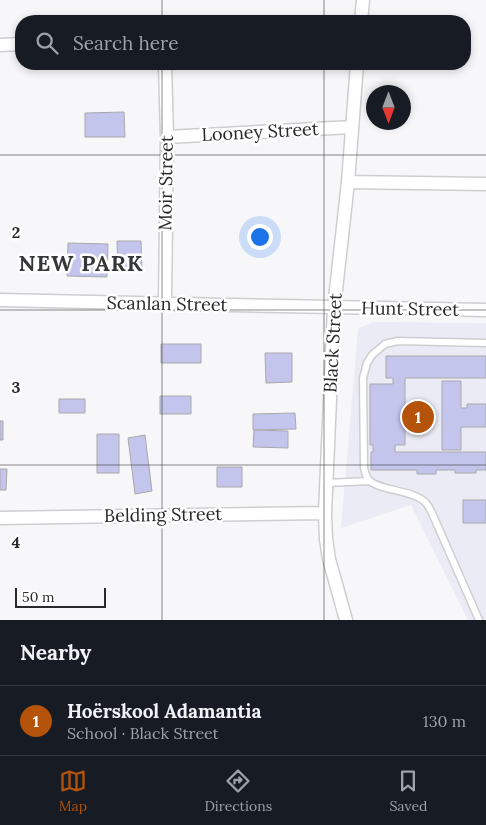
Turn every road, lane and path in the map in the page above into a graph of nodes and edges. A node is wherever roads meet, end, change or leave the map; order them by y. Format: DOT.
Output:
graph roads {
  1 [pos="363,0"];
  2 [pos="362,15"];
  3 [pos="15,44"];
  4 [pos="0,45"];
  5 [pos="165,70"];
  6 [pos="357,70"];
  7 [pos="352,127"];
  8 [pos="167,137"];
  9 [pos="348,182"];
  10 [pos="486,184"];
  11 [pos="0,300"];
  12 [pos="165,303"];
  13 [pos="334,308"];
  14 [pos="486,310"];
  15 [pos="486,344"];
  16 [pos="369,481"];
  17 [pos="327,483"];
  18 [pos="325,513"];
  19 [pos="0,518"];
  20 [pos="346,620"];
  21 [pos="479,620"];
  1 -- 2 [label="street"];
  3 -- 4 [label="street"];
  5 -- 8 [label="street, Moir Street"];
  6 -- 7 [label="street, Black Street"];
  7 -- 8 [label="street, Looney Street"];
  7 -- 9 [label="street, Black Street"];
  8 -- 12 [label="street, Moir Street"];
  9 -- 10 [label="street"];
  9 -- 13 [label="street, Black Street"];
  11 -- 12 [label="street, Scanlan Street"];
  12 -- 13 [label="street, Scanlan Street"];
  13 -- 14 [label="street, Hunt Street"];
  13 -- 17 [label="street, Black Street"];
  15 -- 16 [label="lane"];
  16 -- 17 [label="lane"];
  16 -- 21 [label="lane"];
  17 -- 18 [label="street, Black Street"];
  18 -- 19 [label="street, Belding Street"];
  18 -- 20 [label="street, Black Street"];
}
